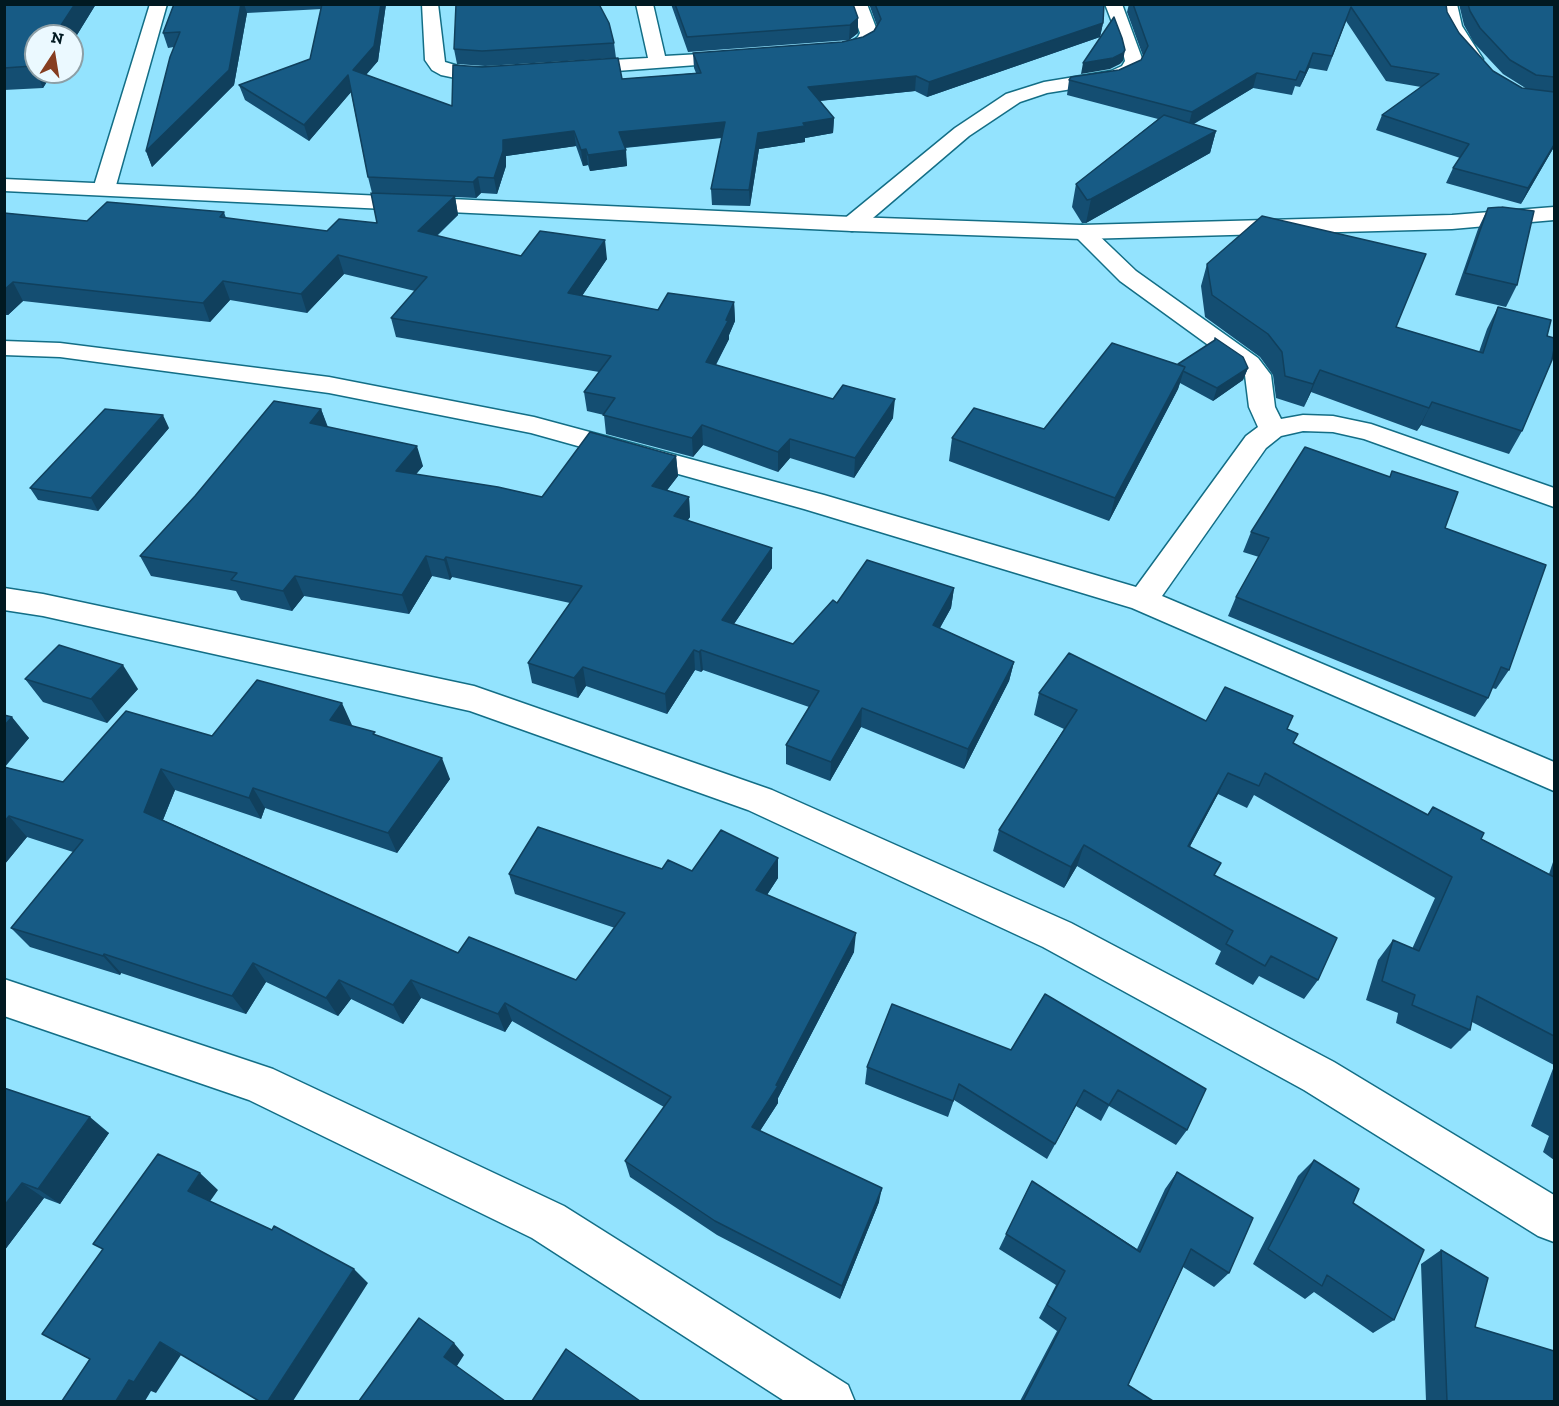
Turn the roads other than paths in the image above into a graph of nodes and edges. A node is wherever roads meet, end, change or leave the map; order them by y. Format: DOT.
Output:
graph roads {
  1 [pos="430,4"];
  2 [pos="644,4"];
  3 [pos="858,4"];
  4 [pos="1113,4"];
  5 [pos="1448,4"];
  6 [pos="164,5"];
  7 [pos="807,52"];
  8 [pos="750,56"];
  9 [pos="658,63"];
  10 [pos="554,69"];
  11 [pos="520,72"];
  12 [pos="1488,74"];
  13 [pos="4,185"];
  14 [pos="104,189"];
  15 [pos="1554,214"];
  16 [pos="852,224"];
  17 [pos="1082,232"];
  18 [pos="4,348"];
  19 [pos="1272,429"];
  20 [pos="1554,498"];
  21 [pos="4,600"];
  22 [pos="1143,600"];
  23 [pos="1554,777"];
  24 [pos="4,997"];
  25 [pos="1554,1220"];
  26 [pos="831,1401"];
  1 -- 11 [label="street"];
  2 -- 9 [label="street"];
  3 -- 7 [label="street"];
  4 -- 16 [label="street"];
  5 -- 12 [label="street"];
  6 -- 14 [label="street"];
  8 -- 9 [label="street"];
  9 -- 10 [label="street"];
  13 -- 14 [label="street"];
  14 -- 16 [label="street"];
  15 -- 17 [label="street"];
  16 -- 17 [label="street"];
  17 -- 19 [label="street"];
  18 -- 22 [label="street"];
  19 -- 20 [label="street"];
  19 -- 22 [label="street"];
  21 -- 25 [label="street"];
  22 -- 23 [label="street"];
  24 -- 26 [label="street"];
}
